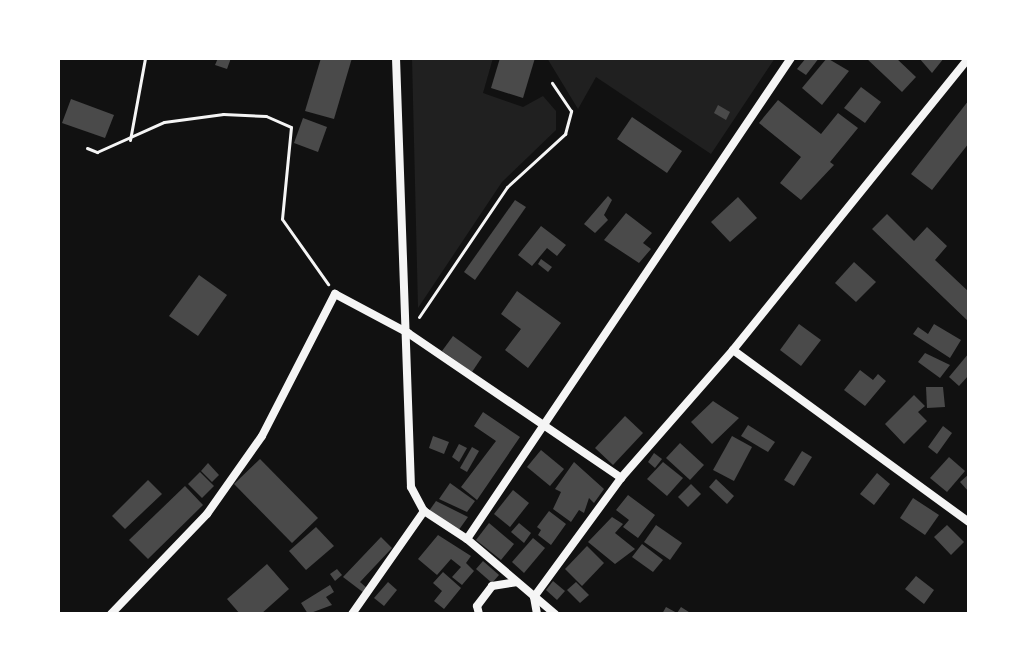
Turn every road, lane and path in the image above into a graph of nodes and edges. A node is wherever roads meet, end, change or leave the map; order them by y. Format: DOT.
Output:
graph roads {
  1 [pos="145,58"];
  2 [pos="396,58"];
  3 [pos="791,58"];
  4 [pos="969,58"];
  5 [pos="552,83"];
  6 [pos="130,140"];
  7 [pos="87,148"];
  8 [pos="335,294"];
  9 [pos="408,333"];
  10 [pos="733,350"];
  11 [pos="542,421"];
  12 [pos="621,478"];
  13 [pos="424,511"];
  14 [pos="969,522"];
  15 [pos="467,539"];
  16 [pos="516,582"];
  17 [pos="534,597"];
  18 [pos="111,614"];
  19 [pos="352,614"];
  20 [pos="479,614"];
  21 [pos="537,614"];
  22 [pos="555,614"];
  1 -- 6 [label="path"];
  2 -- 9 [label="street"];
  3 -- 11 [label="street"];
  4 -- 10 [label="street"];
  5 -- 9 [label="path"];
  6 -- 7 [label="path"];
  6 -- 8 [label="path"];
  8 -- 9 [label="street"];
  8 -- 18 [label="street"];
  9 -- 11 [label="street"];
  9 -- 13 [label="street"];
  10 -- 12 [label="street"];
  10 -- 14 [label="street"];
  11 -- 12 [label="street"];
  11 -- 15 [label="street"];
  12 -- 17 [label="street"];
  13 -- 15 [label="street"];
  13 -- 19 [label="street"];
  15 -- 16 [label="street"];
  16 -- 17 [label="street"];
  16 -- 20 [label="street"];
  17 -- 21 [label="street"];
  17 -- 22 [label="street"];
}
